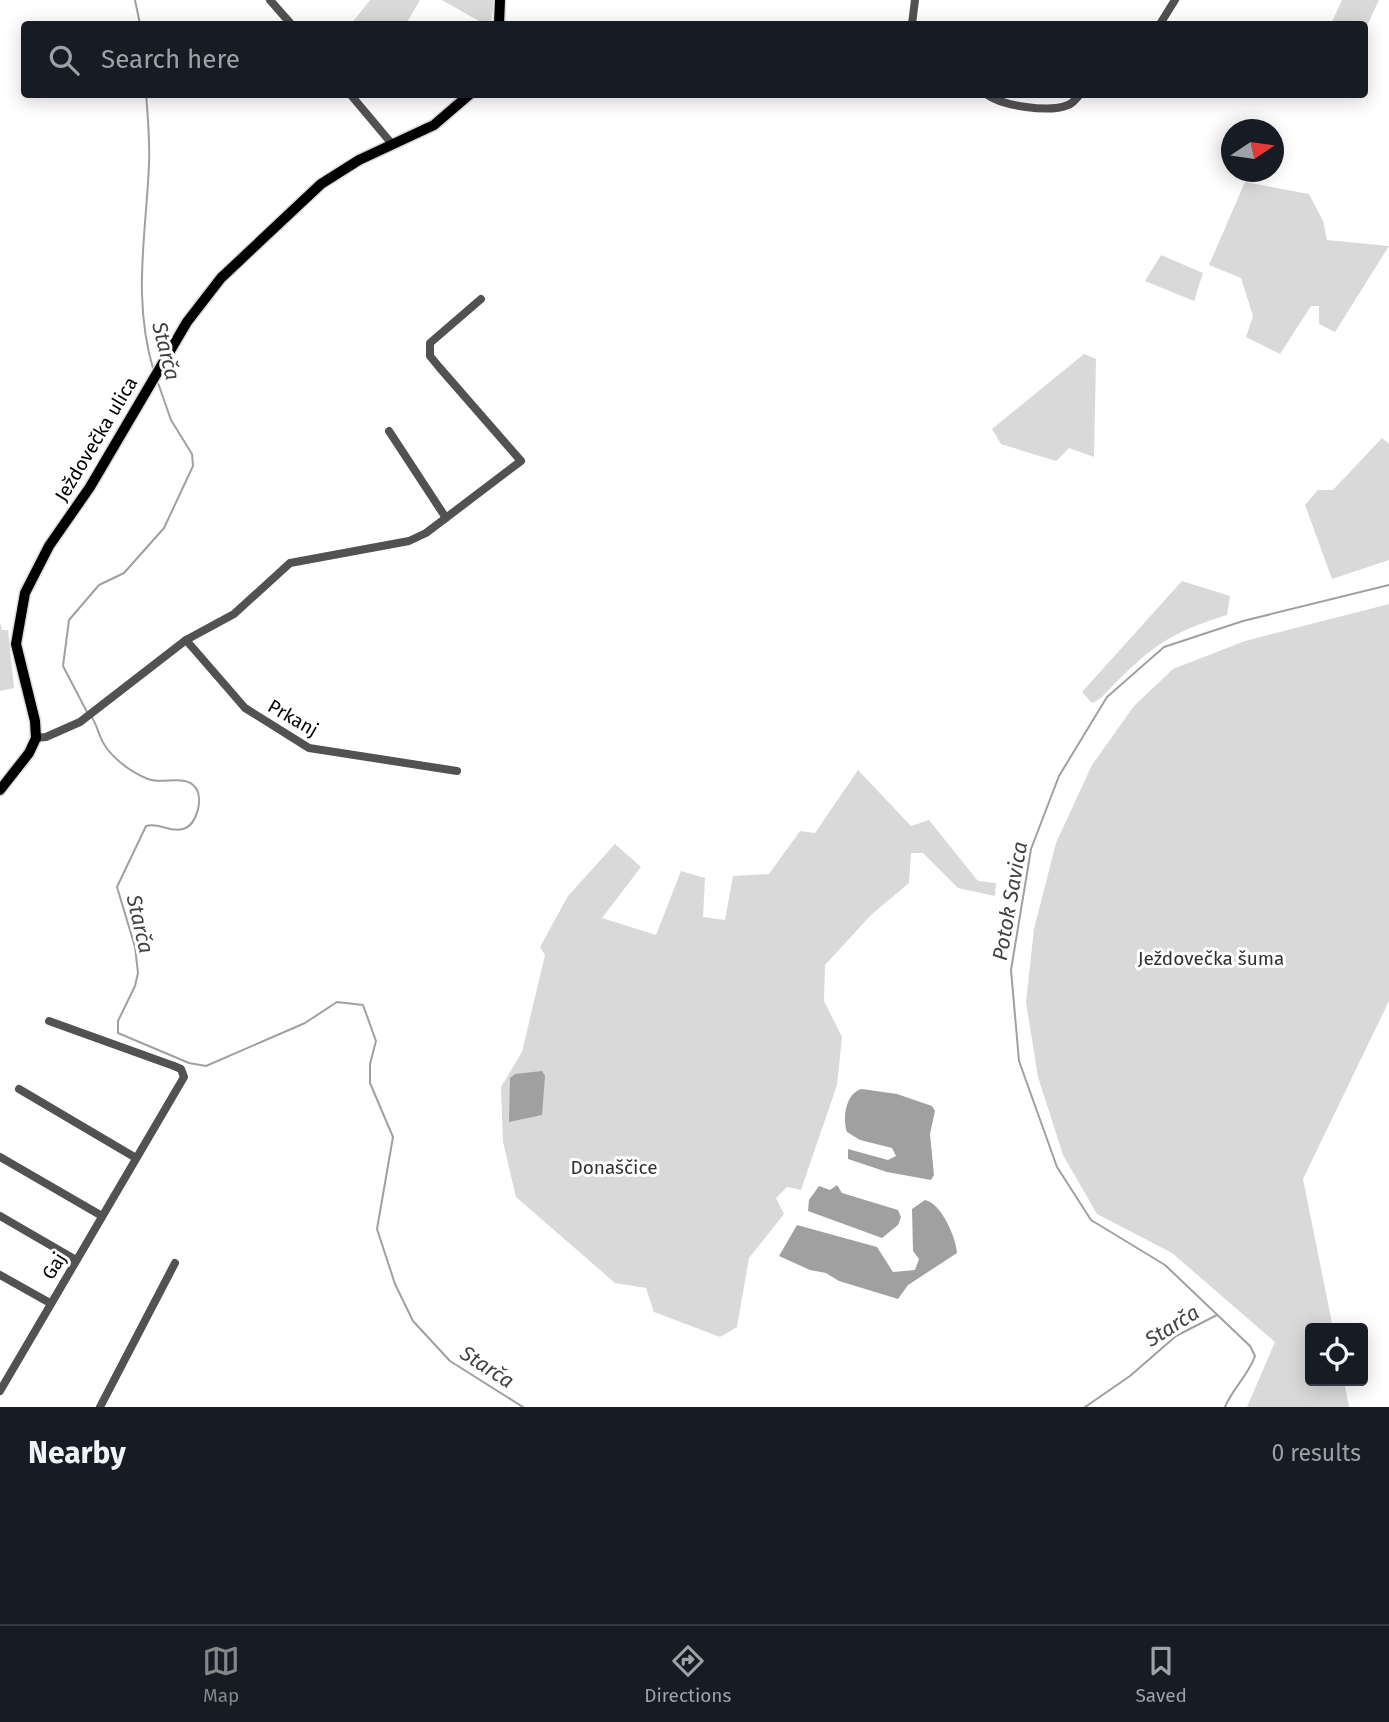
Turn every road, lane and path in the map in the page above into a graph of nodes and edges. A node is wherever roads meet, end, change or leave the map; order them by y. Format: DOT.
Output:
graph roads {
  1 [pos="270,0"];
  2 [pos="500,0"];
  3 [pos="915,0"];
  4 [pos="1175,0"];
  5 [pos="288,21"];
  6 [pos="499,21"];
  7 [pos="912,21"];
  8 [pos="1162,21"];
  9 [pos="353,98"];
  10 [pos="465,98"];
  11 [pos="991,98"];
  12 [pos="1076,98"];
  13 [pos="392,144"];
  14 [pos="481,299"];
  15 [pos="389,431"];
  16 [pos="446,518"];
  17 [pos="186,640"];
  18 [pos="36,738"];
  19 [pos="457,771"];
  20 [pos="0,790"];
  21 [pos="49,1021"];
  22 [pos="19,1089"];
  23 [pos="0,1157"];
  24 [pos="136,1158"];
  25 [pos="0,1216"];
  26 [pos="102,1216"];
  27 [pos="76,1260"];
  28 [pos="175,1263"];
  29 [pos="0,1275"];
  30 [pos="50,1303"];
  31 [pos="0,1391"];
  32 [pos="100,1407"];
  1 -- 5 [label="street"];
  2 -- 6 [label="main road"];
  3 -- 7 [label="street"];
  4 -- 8 [label="street"];
  9 -- 13 [label="street"];
  10 -- 13 [label="main road, Ježdovečka ulica"];
  11 -- 12 [label="street"];
  13 -- 18 [label="main road, Ježdovečka ulica"];
  14 -- 16 [label="street"];
  15 -- 16 [label="street"];
  16 -- 17 [label="street"];
  17 -- 18 [label="street"];
  17 -- 19 [label="street, Prkanj"];
  18 -- 20 [label="main road"];
  21 -- 24 [label="street, Gaj"];
  22 -- 24 [label="street"];
  23 -- 26 [label="street"];
  24 -- 26 [label="street, Gaj"];
  25 -- 27 [label="street"];
  26 -- 27 [label="street, Gaj"];
  27 -- 30 [label="street, Gaj"];
  28 -- 32 [label="street"];
  29 -- 30 [label="street"];
  30 -- 31 [label="street, Gaj"];
}
